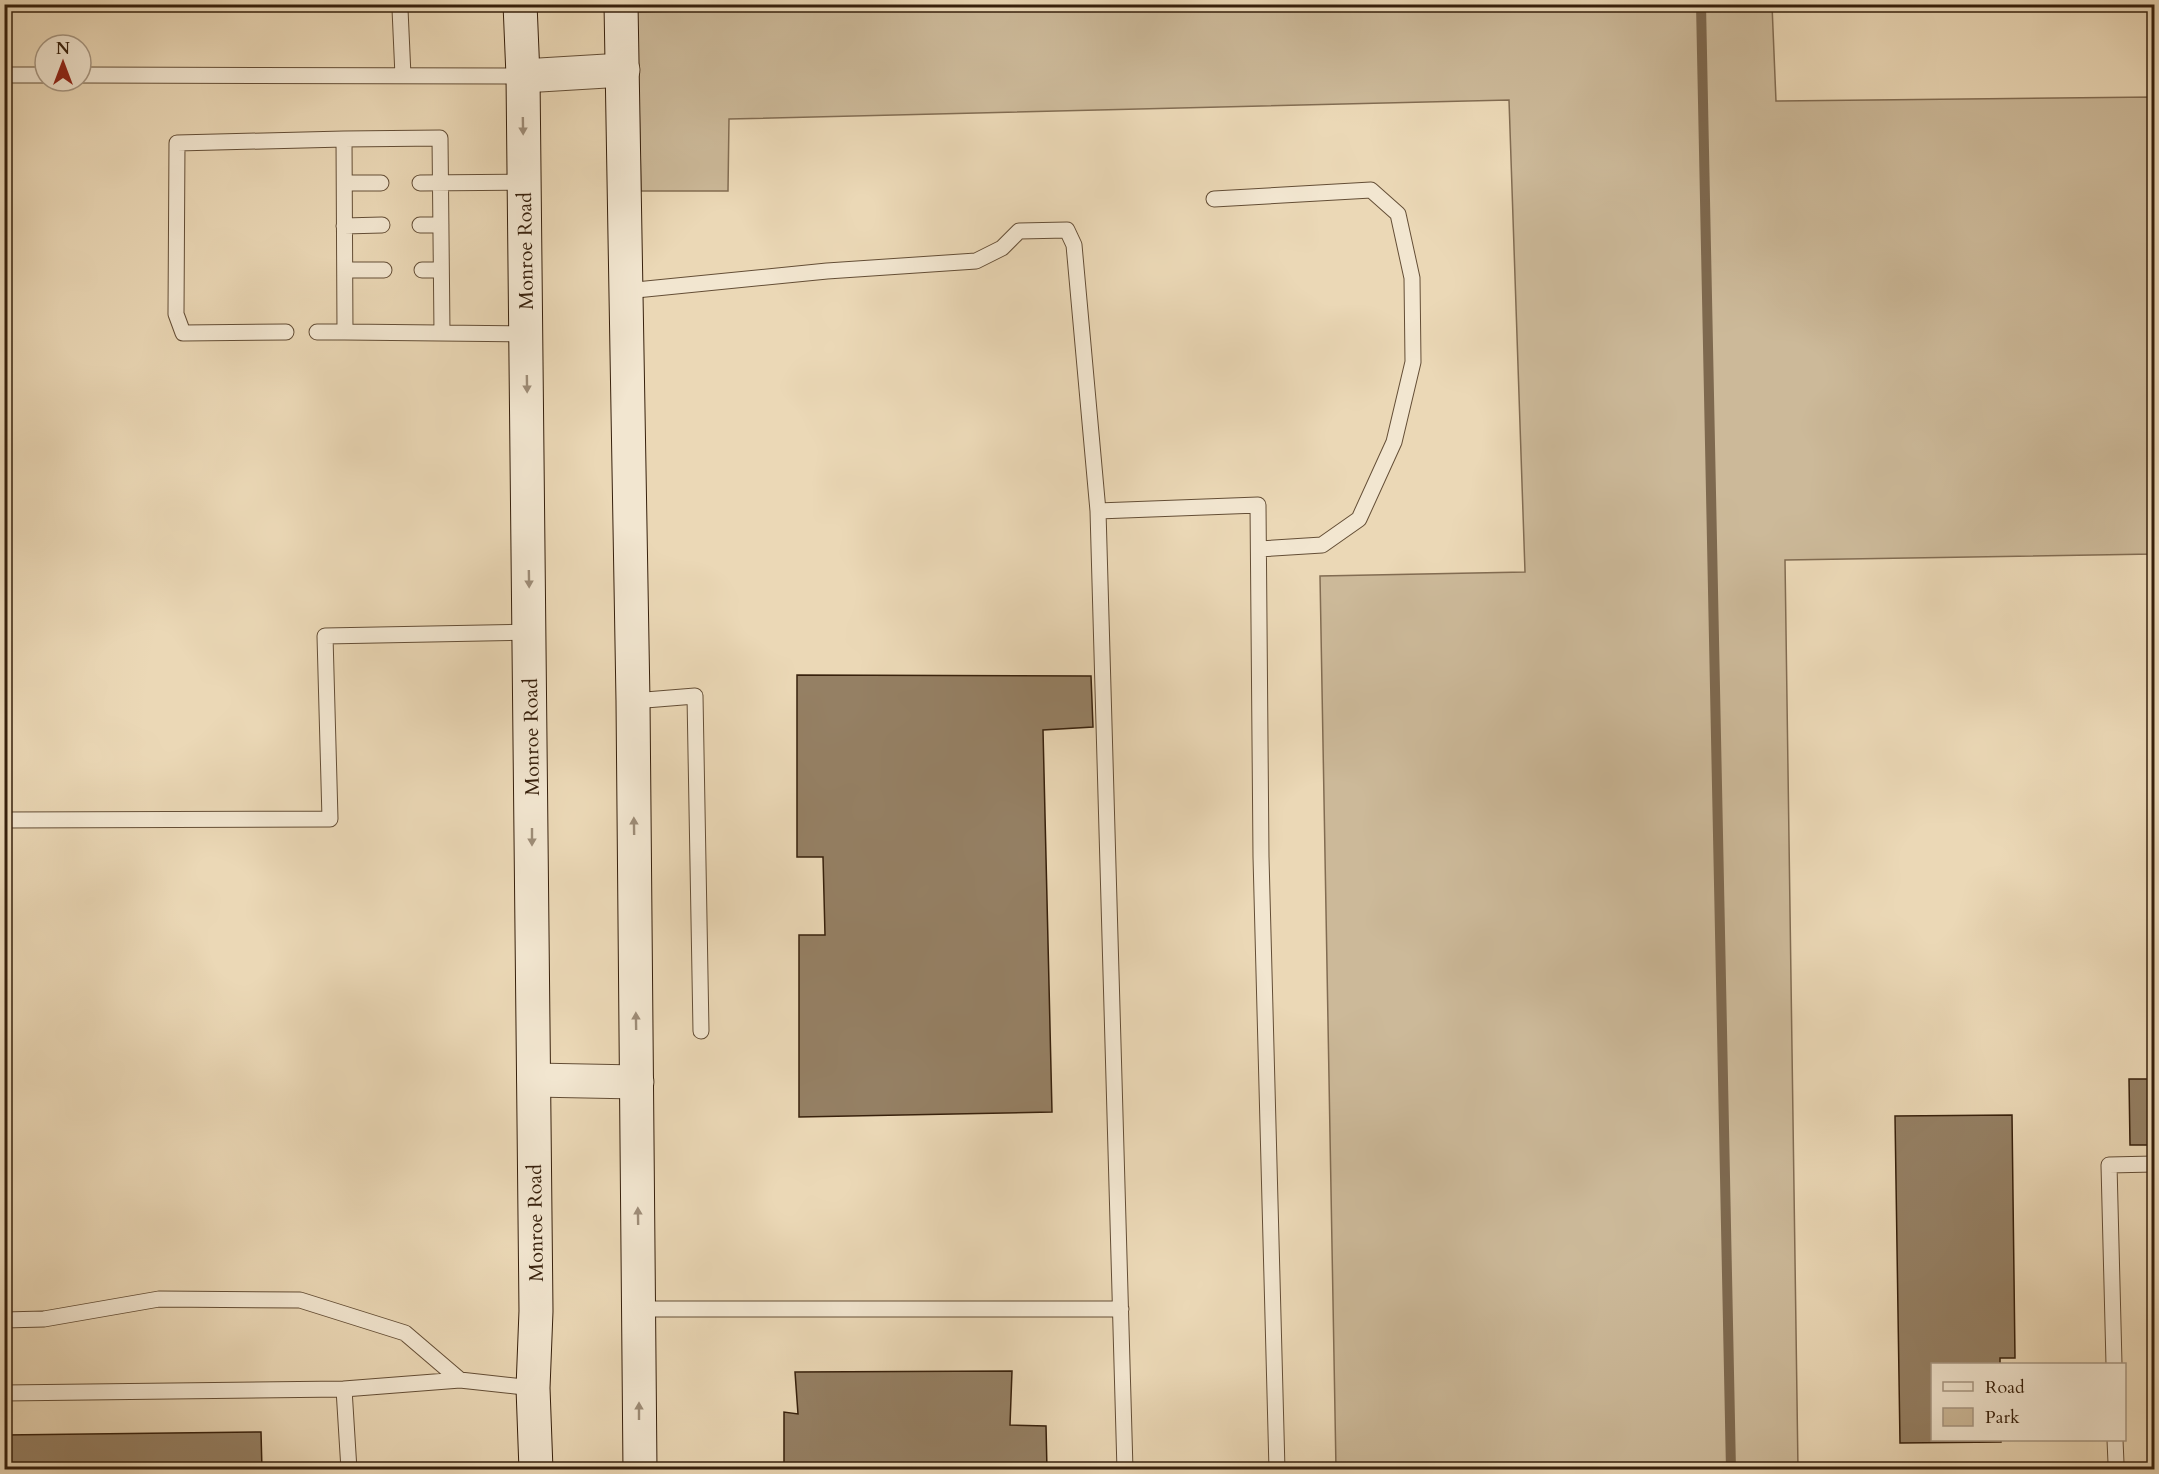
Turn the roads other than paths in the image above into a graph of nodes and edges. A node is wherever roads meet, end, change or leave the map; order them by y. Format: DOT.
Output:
graph roads {
  1 [pos="397,4"];
  2 [pos="520,4"];
  3 [pos="621,4"];
  4 [pos="623,70"];
  5 [pos="4,75"];
  6 [pos="33,75"];
  7 [pos="93,75"];
  8 [pos="403,76"];
  9 [pos="523,76"];
  10 [pos="344,140"];
  11 [pos="524,182"];
  12 [pos="345,183"];
  13 [pos="381,183"];
  14 [pos="420,183"];
  15 [pos="441,183"];
  16 [pos="1214,199"];
  17 [pos="382,225"];
  18 [pos="420,225"];
  19 [pos="441,225"];
  20 [pos="344,226"];
  21 [pos="345,270"];
  22 [pos="384,270"];
  23 [pos="422,270"];
  24 [pos="441,270"];
  25 [pos="626,291"];
  26 [pos="286,332"];
  27 [pos="318,332"];
  28 [pos="345,332"];
  29 [pos="442,332"];
  30 [pos="526,334"];
  31 [pos="1098,511"];
  32 [pos="1259,549"];
  33 [pos="530,632"];
  34 [pos="633,701"];
  35 [pos="4,820"];
  36 [pos="701,1031"];
  37 [pos="534,1080"];
  38 [pos="637,1082"];
  39 [pos="2154,1164"];
  40 [pos="639,1309"];
  41 [pos="1121,1309"];
  42 [pos="4,1320"];
  43 [pos="2114,1363"];
  44 [pos="460,1380"];
  45 [pos="533,1388"];
  46 [pos="344,1389"];
  47 [pos="4,1393"];
  48 [pos="2115,1441"];
  49 [pos="2116,1463"];
  50 [pos="349,1470"];
  51 [pos="536,1470"];
  52 [pos="640,1470"];
  53 [pos="1125,1470"];
  54 [pos="1277,1470"];
  1 -- 8 [label="lane"];
  2 -- 9 [label="main road, Monroe Road"];
  3 -- 4 [label="main road"];
  4 -- 9 [label="main road"];
  4 -- 25 [label="main road"];
  5 -- 6 [label="lane"];
  7 -- 8 [label="lane"];
  8 -- 9 [label="lane"];
  9 -- 11 [label="main road, Monroe Road, one-way"];
  10 -- 12 [label="lane"];
  10 -- 15 [label="lane"];
  10 -- 26 [label="lane"];
  11 -- 15 [label="lane"];
  11 -- 30 [label="main road, Monroe Road"];
  12 -- 13 [label="lane"];
  12 -- 20 [label="lane"];
  14 -- 15 [label="lane"];
  15 -- 19 [label="lane"];
  16 -- 32 [label="lane"];
  17 -- 20 [label="lane"];
  18 -- 19 [label="lane"];
  19 -- 24 [label="lane"];
  20 -- 21 [label="lane"];
  21 -- 22 [label="lane"];
  21 -- 28 [label="lane"];
  23 -- 24 [label="lane"];
  24 -- 29 [label="lane"];
  25 -- 31 [label="lane"];
  25 -- 34 [label="main road"];
  27 -- 28 [label="lane"];
  28 -- 29 [label="lane"];
  29 -- 30 [label="lane"];
  30 -- 33 [label="main road, Monroe Road, one-way"];
  31 -- 32 [label="lane"];
  31 -- 41 [label="lane"];
  32 -- 54 [label="lane"];
  33 -- 35 [label="lane"];
  33 -- 37 [label="main road, Monroe Road, one-way"];
  34 -- 36 [label="lane"];
  38 -- 34 [label="main road, one-way"];
  37 -- 38 [label="main road"];
  37 -- 45 [label="main road, Monroe Road"];
  40 -- 38 [label="main road, one-way"];
  39 -- 43 [label="lane"];
  40 -- 41 [label="lane"];
  52 -- 40 [label="main road, one-way"];
  41 -- 53 [label="lane"];
  42 -- 44 [label="lane"];
  44 -- 45 [label="lane"];
  44 -- 46 [label="lane"];
  45 -- 51 [label="main road, Monroe Road"];
  46 -- 47 [label="lane"];
  46 -- 50 [label="lane"];
  48 -- 49 [label="lane"];
}
